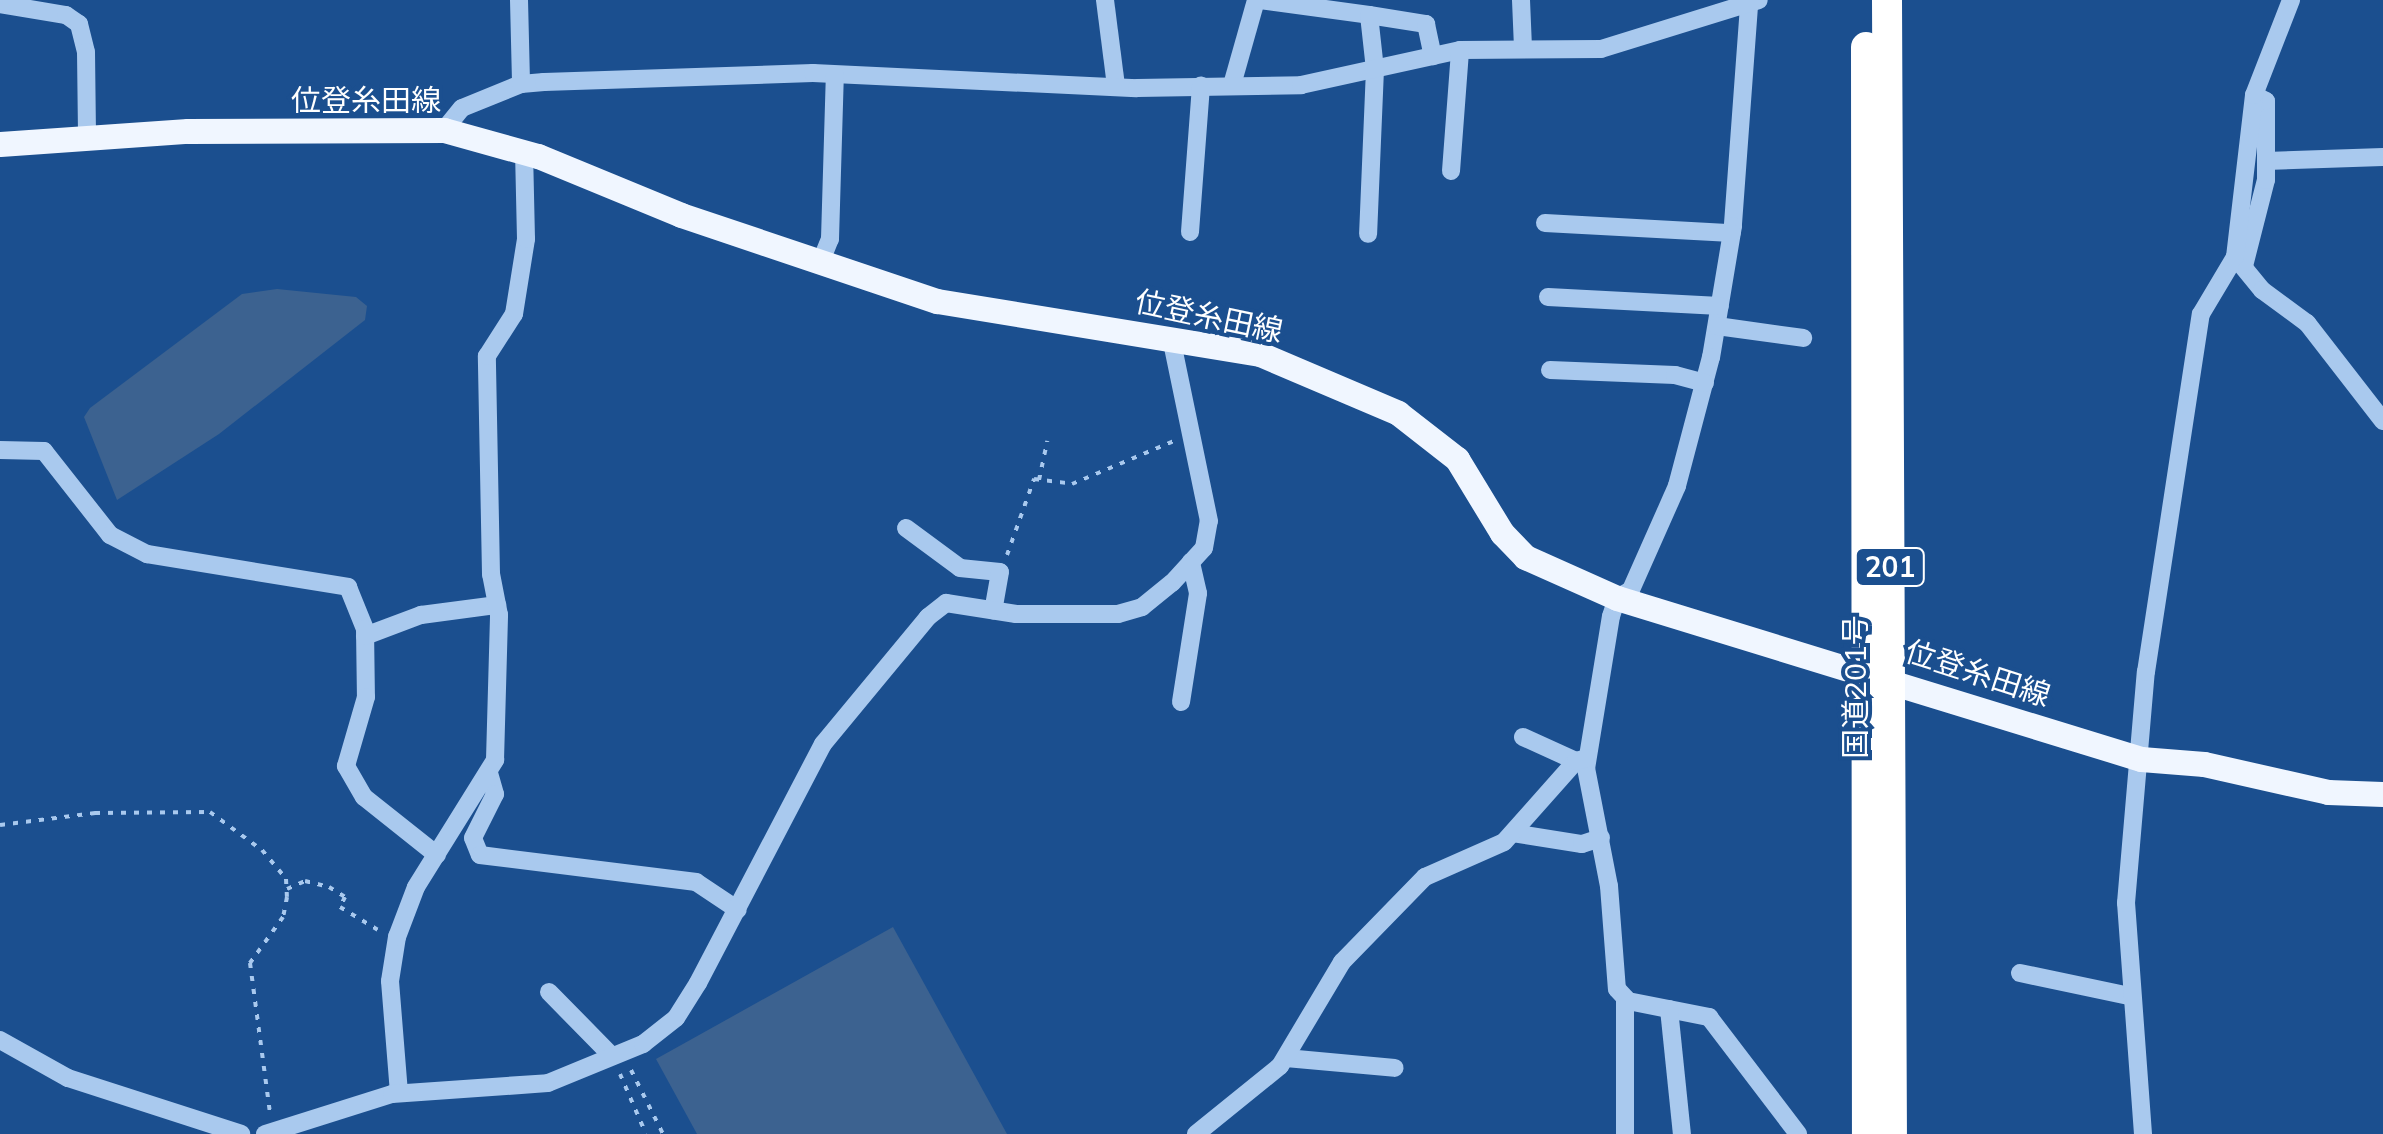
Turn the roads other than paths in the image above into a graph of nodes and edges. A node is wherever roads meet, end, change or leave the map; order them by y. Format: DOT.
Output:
graph roads {
  1 [pos="519,0"];
  2 [pos="1104,0"];
  3 [pos="1258,0"];
  4 [pos="1522,0"];
  5 [pos="1866,0"];
  6 [pos="1887,0"];
  7 [pos="2291,0"];
  8 [pos="1754,3"];
  9 [pos="0,4"];
  10 [pos="63,8"];
  11 [pos="1368,15"];
  12 [pos="1523,48"];
  13 [pos="1460,50"];
  14 [pos="1433,56"];
  15 [pos="1375,69"];
  16 [pos="835,75"];
  17 [pos="521,84"];
  18 [pos="1200,85"];
  19 [pos="1232,85"];
  20 [pos="1116,86"];
  21 [pos="2254,95"];
  22 [pos="444,130"];
  23 [pos="87,136"];
  24 [pos="0,144"];
  25 [pos="524,152"];
  26 [pos="2383,158"];
  27 [pos="2266,160"];
  28 [pos="1451,171"];
  29 [pos="1545,224"];
  30 [pos="1190,232"];
  31 [pos="1732,233"];
  32 [pos="1368,234"];
  33 [pos="820,261"];
  34 [pos="2239,262"];
  35 [pos="1548,297"];
  36 [pos="1720,306"];
  37 [pos="1717,326"];
  38 [pos="1171,338"];
  39 [pos="1802,338"];
  40 [pos="1550,370"];
  41 [pos="1704,383"];
  42 [pos="2383,421"];
  43 [pos="0,450"];
  44 [pos="906,528"];
  45 [pos="1191,562"];
  46 [pos="1617,598"];
  47 [pos="497,605"];
  48 [pos="993,610"];
  49 [pos="365,636"];
  50 [pos="1878,675"];
  51 [pos="1181,702"];
  52 [pos="1523,737"];
  53 [pos="1581,759"];
  54 [pos="2141,759"];
  55 [pos="488,773"];
  56 [pos="2383,794"];
  57 [pos="1514,833"];
  58 [pos="1601,838"];
  59 [pos="437,855"];
  60 [pos="738,910"];
  61 [pos="2020,972"];
  62 [pos="549,992"];
  63 [pos="2129,996"];
  64 [pos="1624,998"];
  65 [pos="1668,1009"];
  66 [pos="0,1040"];
  67 [pos="616,1054"];
  68 [pos="1286,1058"];
  69 [pos="1396,1068"];
  70 [pos="399,1093"];
  71 [pos="268,1131"];
  72 [pos="241,1134"];
  73 [pos="1196,1134"];
  74 [pos="1625,1134"];
  75 [pos="1682,1134"];
  76 [pos="1798,1134"];
  77 [pos="1867,1134"];
  78 [pos="1892,1134"];
  79 [pos="2143,1134"];
  1 -- 17 [label="street"];
  2 -- 20 [label="street"];
  3 -- 11 [label="street"];
  3 -- 19 [label="street"];
  4 -- 12 [label="street"];
  5 -- 50 [label="highway, 国道201号 / 201"];
  6 -- 50 [label="highway, 国道201号 / 201"];
  7 -- 21 [label="street"];
  8 -- 12 [label="street"];
  8 -- 31 [label="street"];
  9 -- 10 [label="street"];
  10 -- 23 [label="street"];
  11 -- 14 [label="street"];
  11 -- 15 [label="street"];
  12 -- 13 [label="street"];
  13 -- 14 [label="street"];
  13 -- 28 [label="street"];
  14 -- 15 [label="street"];
  15 -- 19 [label="street"];
  15 -- 32 [label="street"];
  16 -- 17 [label="street"];
  16 -- 20 [label="street"];
  16 -- 33 [label="street"];
  17 -- 22 [label="street"];
  18 -- 19 [label="street"];
  18 -- 20 [label="street"];
  18 -- 30 [label="street"];
  21 -- 27 [label="street"];
  21 -- 34 [label="street"];
  22 -- 23 [label="main road, 位登糸田線"];
  22 -- 25 [label="main road, 位登糸田線"];
  23 -- 24 [label="main road, 位登糸田線"];
  25 -- 33 [label="main road, 位登糸田線"];
  25 -- 47 [label="street"];
  26 -- 27 [label="street"];
  27 -- 34 [label="street"];
  29 -- 31 [label="street"];
  31 -- 36 [label="street"];
  33 -- 38 [label="main road, 位登糸田線"];
  34 -- 42 [label="street"];
  34 -- 54 [label="street"];
  35 -- 36 [label="street"];
  36 -- 37 [label="street"];
  37 -- 39 [label="street"];
  37 -- 41 [label="street"];
  38 -- 45 [label="street"];
  38 -- 46 [label="main road, 位登糸田線"];
  40 -- 41 [label="street"];
  41 -- 46 [label="street"];
  43 -- 49 [label="street"];
  44 -- 48 [label="street"];
  45 -- 48 [label="street"];
  45 -- 51 [label="street"];
  46 -- 50 [label="main road, 位登糸田線"];
  46 -- 53 [label="street"];
  47 -- 49 [label="street"];
  47 -- 55 [label="street"];
  48 -- 60 [label="street"];
  49 -- 59 [label="street"];
  50 -- 54 [label="main road, 位登糸田線"];
  50 -- 77 [label="highway, 国道201号 / 201"];
  50 -- 78 [label="highway, 国道201号 / 201"];
  52 -- 53 [label="street"];
  53 -- 57 [label="street"];
  53 -- 58 [label="street"];
  54 -- 56 [label="main road, 位登糸田線"];
  54 -- 63 [label="street"];
  55 -- 59 [label="street"];
  55 -- 60 [label="street"];
  57 -- 58 [label="street"];
  57 -- 68 [label="street"];
  58 -- 64 [label="street"];
  59 -- 70 [label="street"];
  60 -- 67 [label="street"];
  61 -- 63 [label="street"];
  62 -- 67 [label="street"];
  63 -- 79 [label="street"];
  64 -- 65 [label="street"];
  64 -- 74 [label="street"];
  65 -- 75 [label="street"];
  65 -- 76 [label="street"];
  66 -- 72 [label="street"];
  67 -- 70 [label="street"];
  68 -- 69 [label="street"];
  68 -- 73 [label="street"];
  70 -- 71 [label="street"];
}
